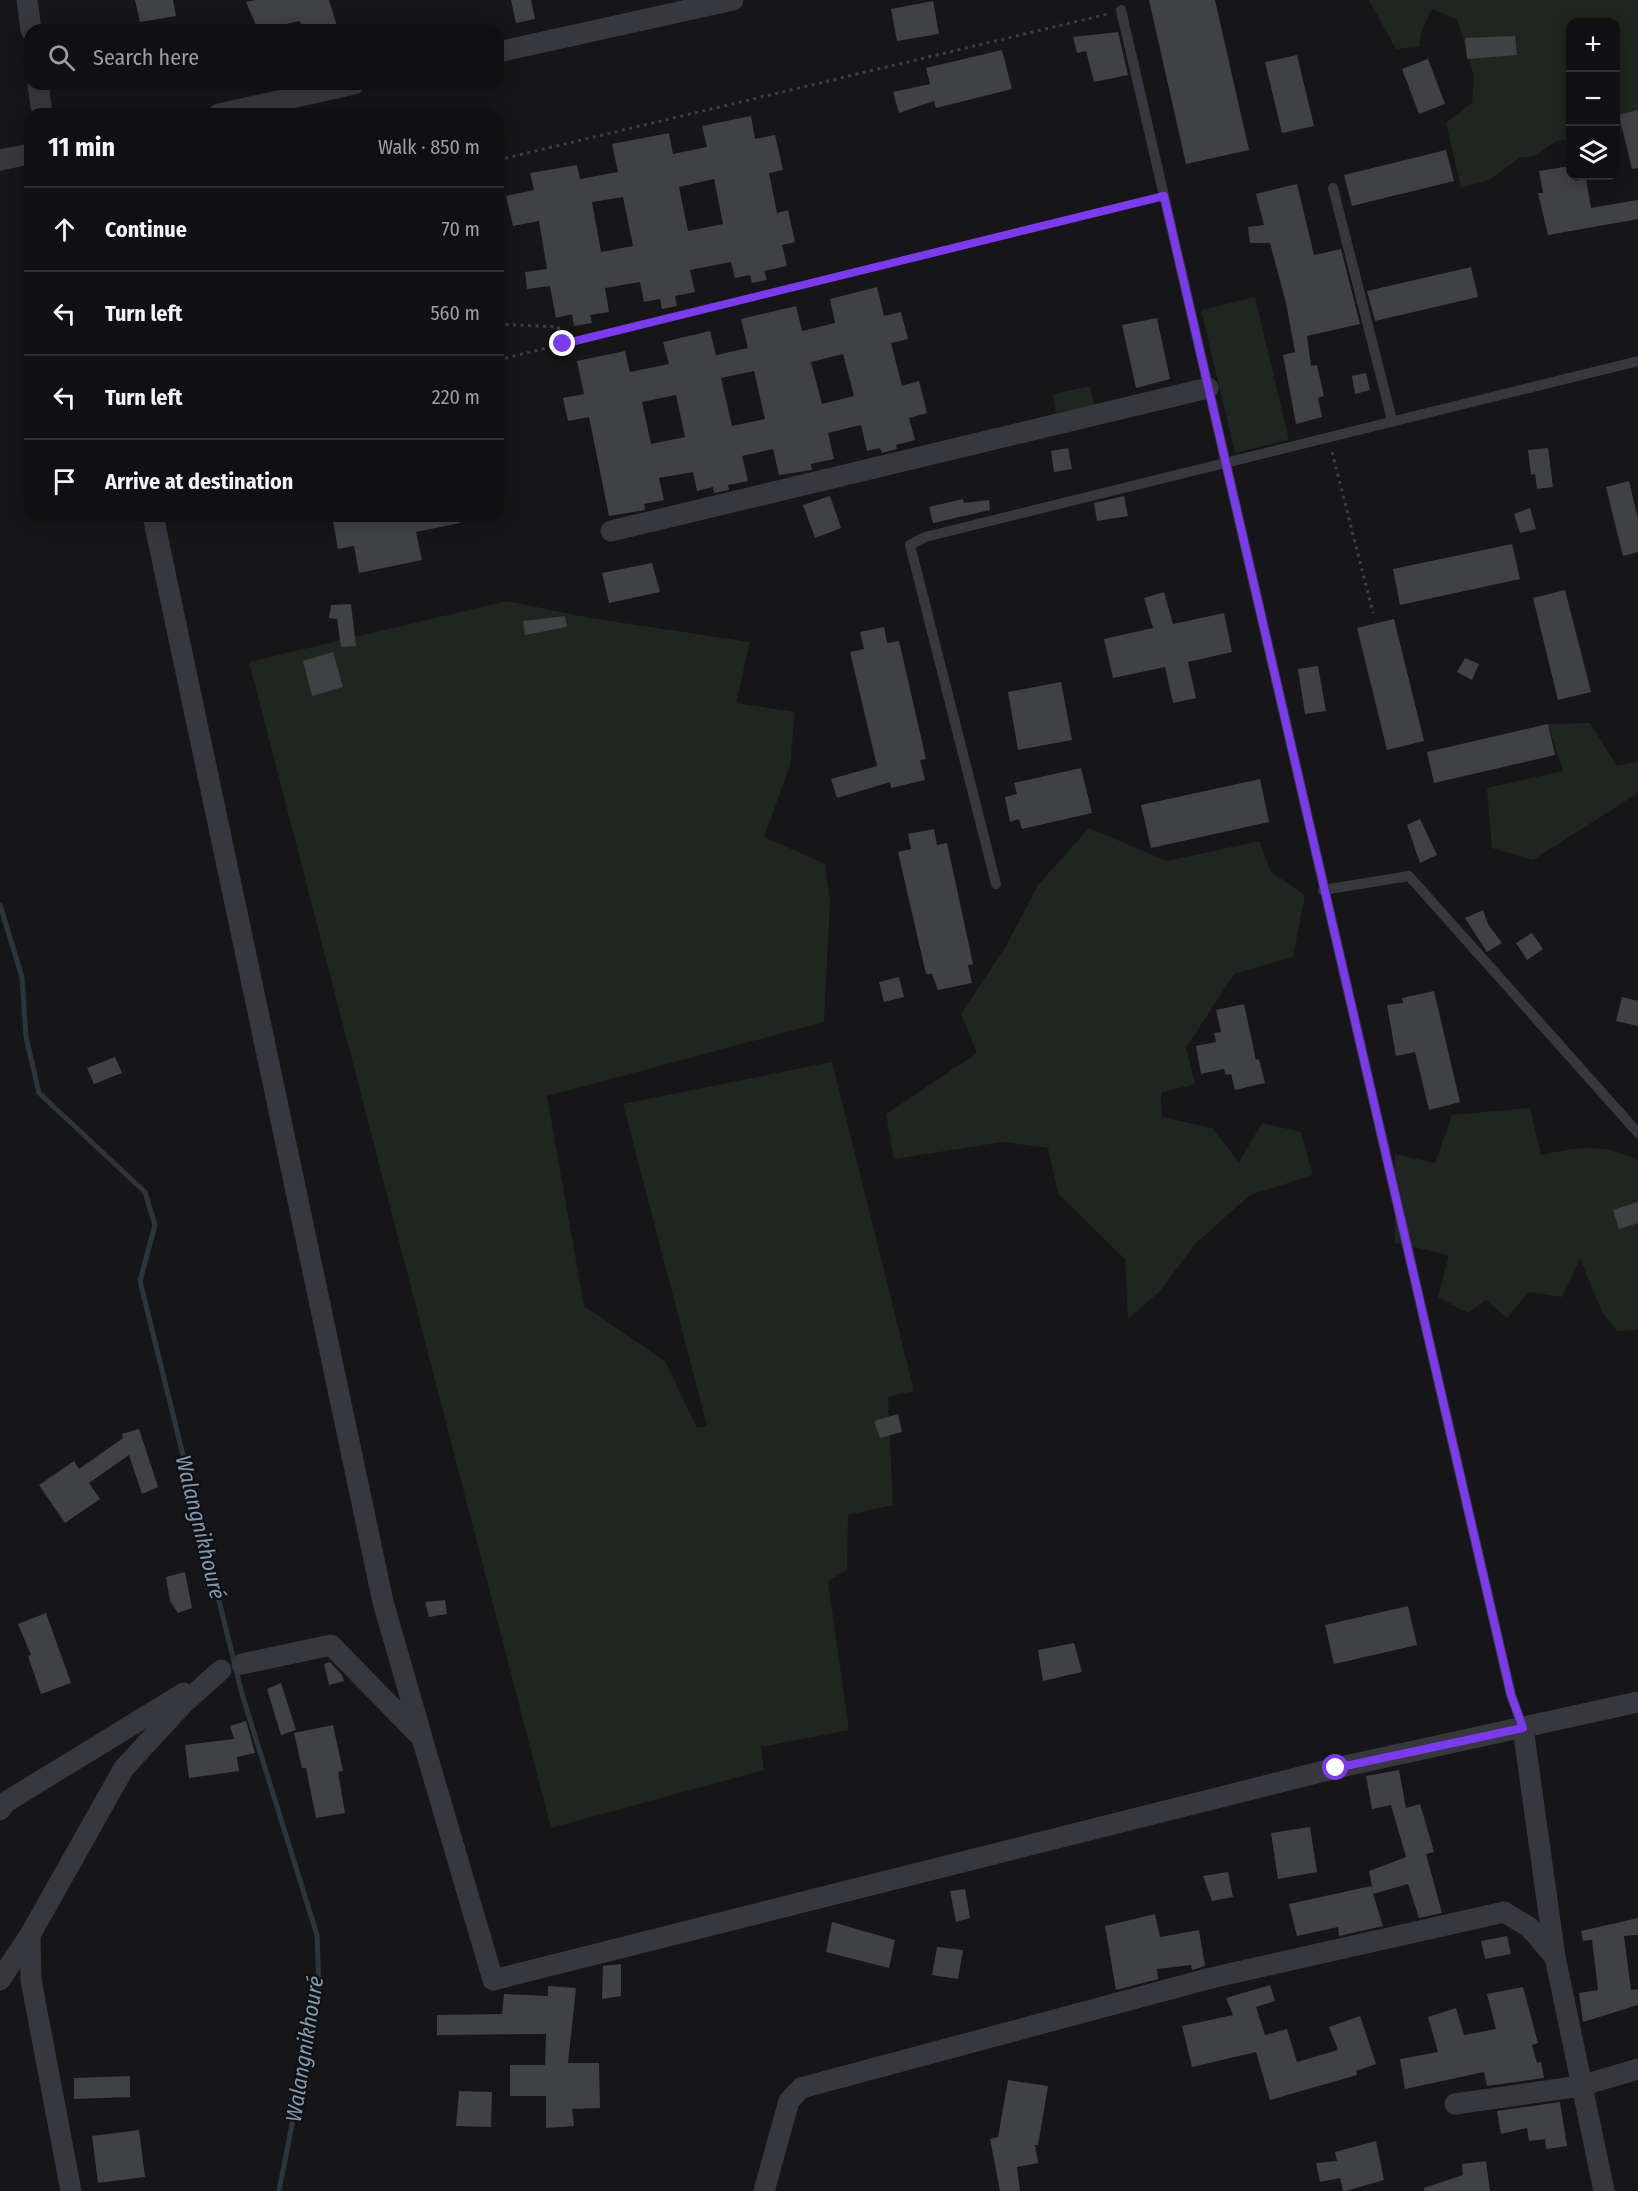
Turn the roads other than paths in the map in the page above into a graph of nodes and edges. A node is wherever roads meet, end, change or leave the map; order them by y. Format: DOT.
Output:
graph roads {
  1 [pos="27,0"];
  2 [pos="733,0"];
  3 [pos="1121,10"];
  4 [pos="30,24"];
  5 [pos="504,51"];
  6 [pos="39,90"];
  7 [pos="327,90"];
  8 [pos="41,108"];
  9 [pos="246,108"];
  10 [pos="24,155"];
  11 [pos="0,160"];
  12 [pos="1334,188"];
  13 [pos="1638,361"];
  14 [pos="1208,388"];
  15 [pos="1392,420"];
  16 [pos="1225,461"];
  17 [pos="154,522"];
  18 [pos="611,531"];
  19 [pos="996,884"];
  20 [pos="1323,890"];
  21 [pos="1638,1133"];
  22 [pos="242,1664"];
  23 [pos="1638,1702"];
  24 [pos="1523,1728"];
  25 [pos="422,1738"];
  26 [pos="0,1810"];
  27 [pos="30,1935"];
  28 [pos="1555,1957"];
  29 [pos="0,1980"];
  30 [pos="1638,2069"];
  31 [pos="1580,2086"];
  32 [pos="1455,2104"];
  33 [pos="71,2191"];
  34 [pos="764,2191"];
  35 [pos="1604,2191"];
  1 -- 4 [label="street"];
  2 -- 5 [label="street"];
  3 -- 14 [label="lane"];
  6 -- 8 [label="street"];
  7 -- 9 [label="street"];
  10 -- 11 [label="street"];
  12 -- 15 [label="lane"];
  13 -- 15 [label="lane"];
  14 -- 16 [label="lane"];
  14 -- 18 [label="street"];
  15 -- 16 [label="lane"];
  16 -- 19 [label="lane"];
  16 -- 20 [label="lane"];
  17 -- 25 [label="street"];
  20 -- 21 [label="lane"];
  20 -- 24 [label="lane"];
  22 -- 25 [label="street"];
  23 -- 24 [label="street"];
  24 -- 25 [label="street"];
  24 -- 28 [label="street"];
  26 -- 27 [label="street"];
  27 -- 29 [label="street"];
  27 -- 33 [label="street"];
  28 -- 31 [label="street"];
  28 -- 34 [label="street"];
  30 -- 31 [label="street"];
  31 -- 32 [label="street"];
  31 -- 35 [label="street"];
}
